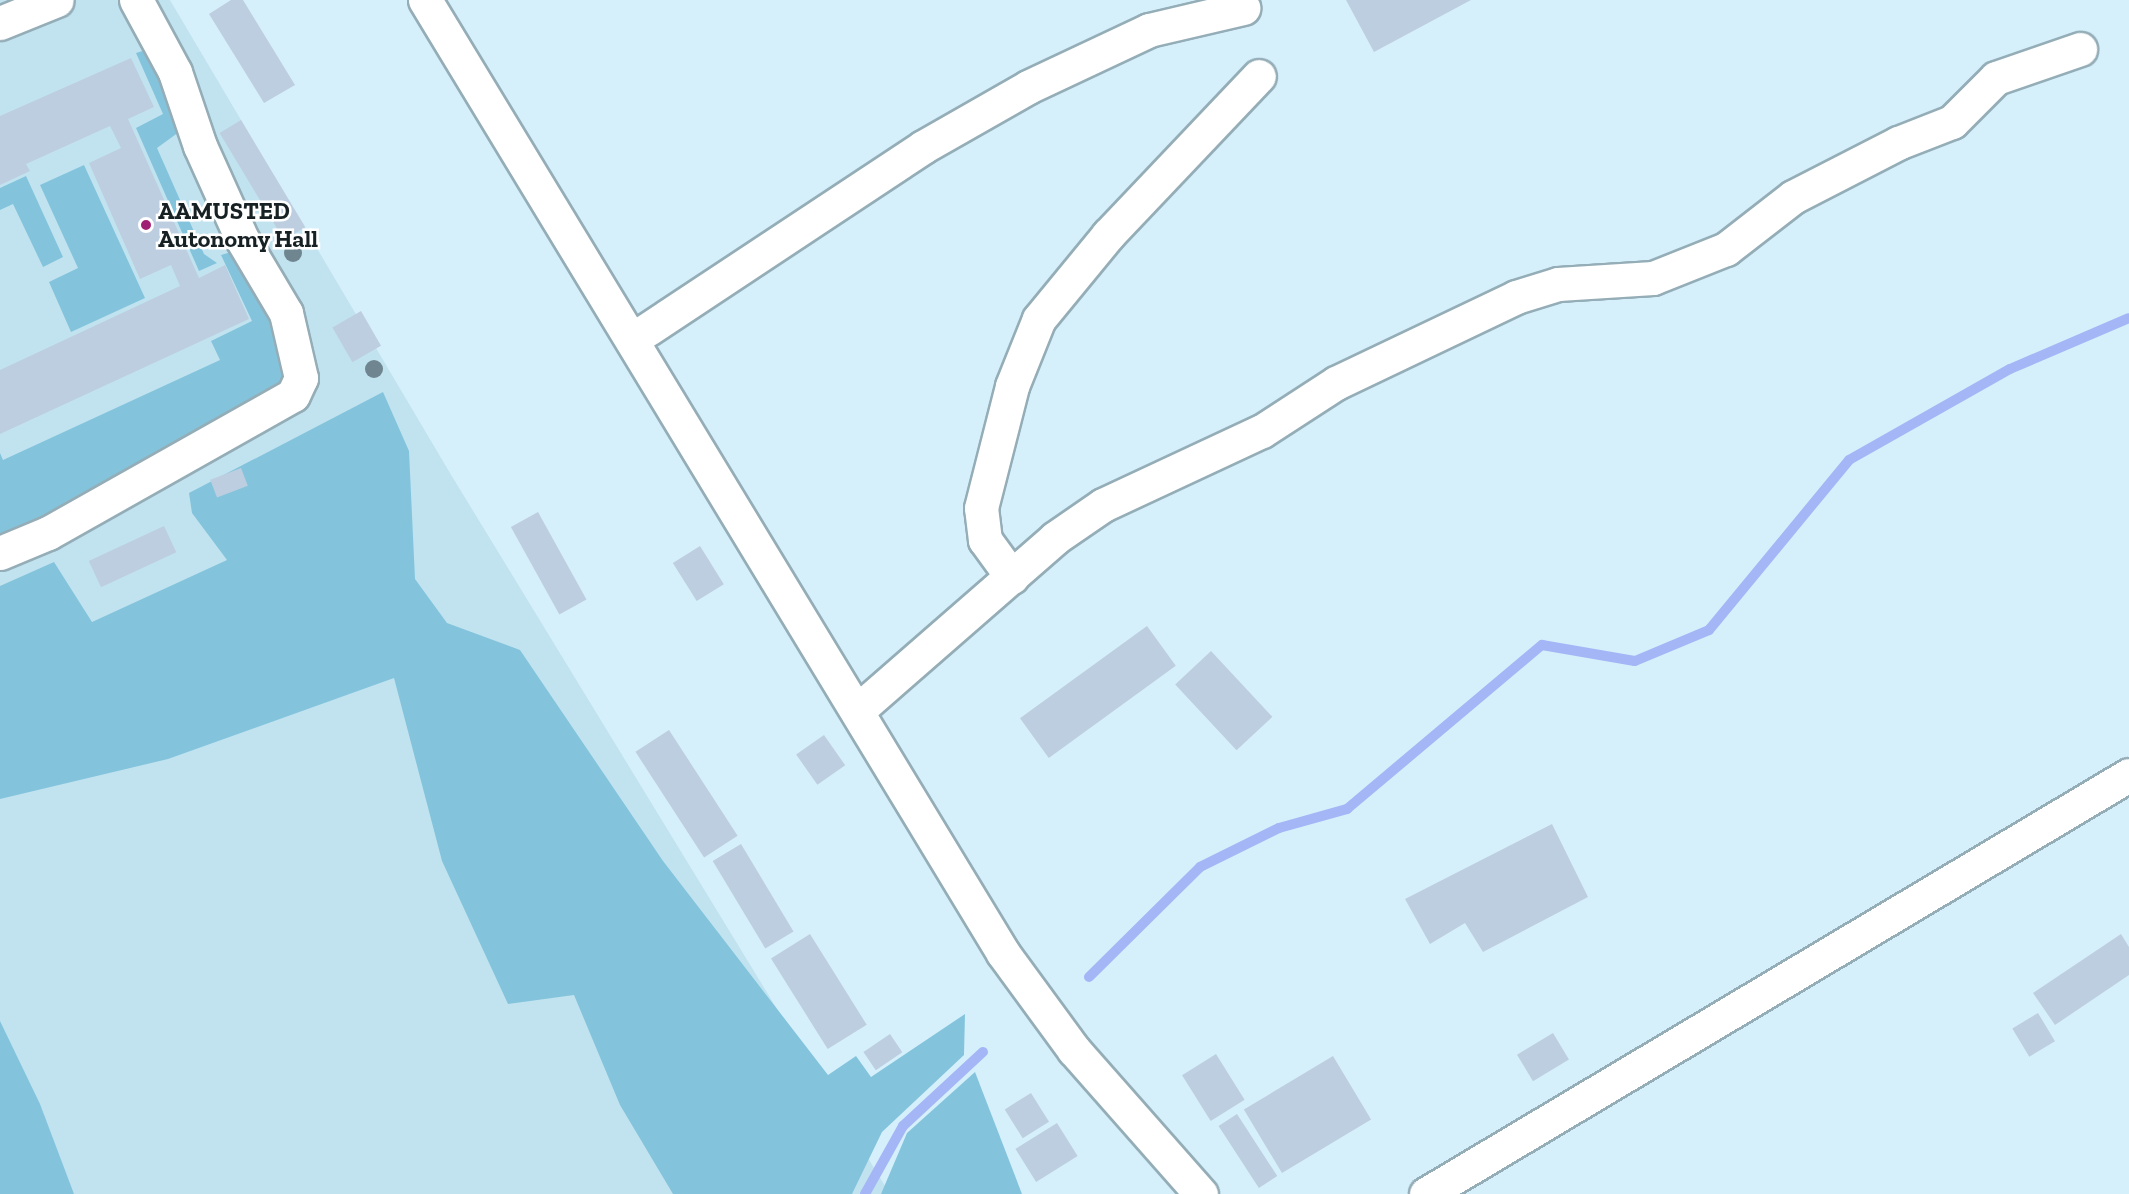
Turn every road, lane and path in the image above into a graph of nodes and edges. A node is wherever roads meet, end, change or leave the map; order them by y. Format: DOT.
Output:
graph roads {
  1 [pos="57,0"];
  2 [pos="136,0"];
  3 [pos="425,0"];
  4 [pos="1243,8"];
  5 [pos="0,23"];
  6 [pos="2080,49"];
  7 [pos="1259,76"];
  8 [pos="633,339"];
  9 [pos="0,553"];
  10 [pos="1012,577"];
  11 [pos="857,711"];
  12 [pos="2129,775"];
  13 [pos="1202,1194"];
  14 [pos="1426,1194"];
  1 -- 5 [label="street"];
  2 -- 9 [label="street"];
  3 -- 8 [label="street"];
  4 -- 8 [label="street"];
  6 -- 10 [label="street"];
  7 -- 10 [label="street"];
  8 -- 11 [label="street"];
  10 -- 11 [label="street"];
  11 -- 13 [label="street"];
  12 -- 14 [label="street"];
}
